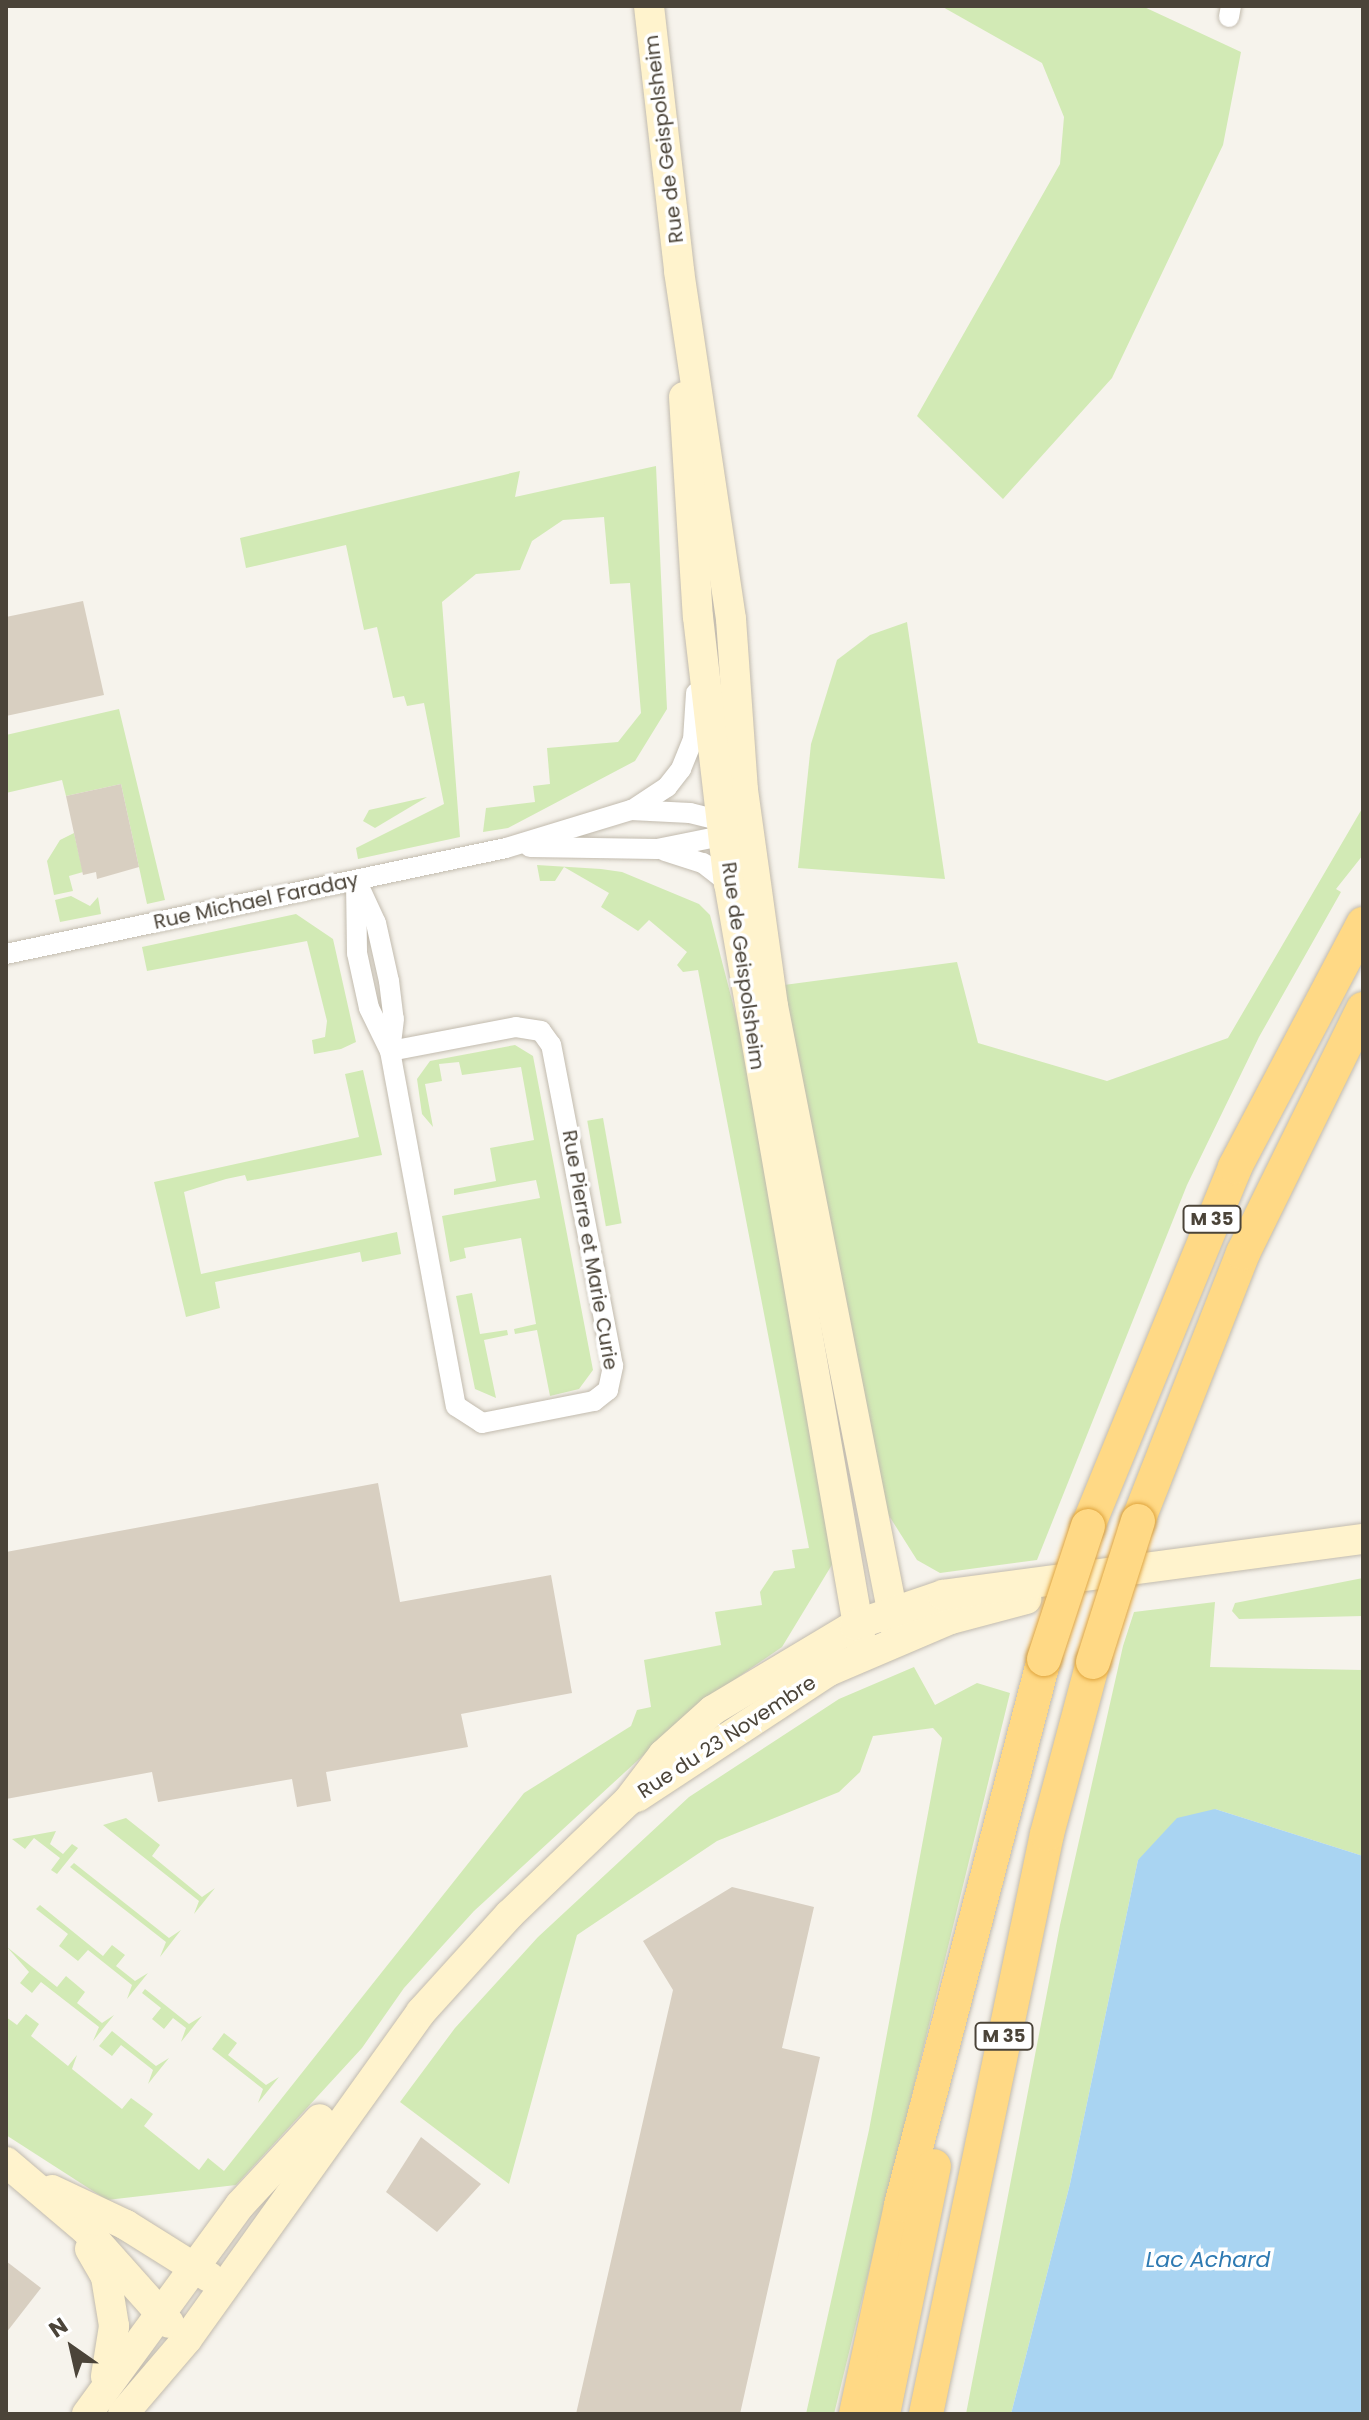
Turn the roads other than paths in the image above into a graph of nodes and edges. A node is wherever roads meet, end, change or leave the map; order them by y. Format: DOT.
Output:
graph roads {
  1 [pos="649,6"];
  2 [pos="679,271"];
  3 [pos="698,617"];
  4 [pos="631,810"];
  5 [pos="731,828"];
  6 [pos="506,848"];
  7 [pos="657,849"];
  8 [pos="356,880"];
  9 [pos="729,883"];
  10 [pos="1363,924"];
  11 [pos="6,954"];
  12 [pos="1363,1009"];
  13 [pos="390,1051"];
  14 [pos="1363,1539"];
  15 [pos="1097,1579"];
  16 [pos="891,1610"];
  17 [pos="859,1639"];
  18 [pos="898,1640"];
  19 [pos="959,2000"];
  20 [pos="400,2037"];
  21 [pos="15,2170"];
  22 [pos="65,2215"];
  23 [pos="194,2264"];
  24 [pos="223,2288"];
  25 [pos="157,2311"];
  26 [pos="187,2339"];
  27 [pos="105,2384"];
  28 [pos="125,2412"];
  29 [pos="87,2414"];
  30 [pos="856,2414"];
  31 [pos="883,2414"];
  32 [pos="926,2414"];
  1 -- 2 [label="main road, Rue de Geispolsheim"];
  2 -- 3 [label="main road, Rue de Geispolsheim"];
  2 -- 5 [label="main road, Rue de Geispolsheim"];
  3 -- 4 [label="street, Rue Michael Faraday"];
  3 -- 5 [label="main road, Rue de Geispolsheim"];
  4 -- 5 [label="street, Rue Michael Faraday"];
  4 -- 6 [label="street, Rue Michael Faraday"];
  5 -- 7 [label="street, Rue Michael Faraday"];
  5 -- 9 [label="main road, Rue de Geispolsheim"];
  5 -- 16 [label="main road, Rue de Geispolsheim"];
  6 -- 7 [label="street, Rue Michael Faraday"];
  6 -- 8 [label="street, Rue Michael Faraday"];
  7 -- 9 [label="street, Rue Michael Faraday"];
  8 -- 11 [label="street, Rue Michael Faraday"];
  8 -- 13 [label="street, Rue Pierre et Marie Curie"];
  9 -- 17 [label="main road, Rue de Geispolsheim"];
  10 -- 19 [label="highway, M 35, bridge"];
  12 -- 32 [label="highway, M 35, bridge"];
  13 -- 13 [label="street, Rue Pierre et Marie Curie"];
  14 -- 15 [label="main road, Rue du 23 Novembre"];
  15 -- 16 [label="main road, Rue du 23 Novembre"];
  15 -- 18 [label="main road, Rue du 23 Novembre"];
  16 -- 17 [label="main road, Rue du 23 Novembre"];
  16 -- 18 [label="main road, Rue de Geispolsheim"];
  17 -- 18 [label="main road, Rue du 23 Novembre"];
  17 -- 20 [label="main road, Rue du 23 Novembre"];
  19 -- 30 [label="highway"];
  19 -- 31 [label="highway, M 35"];
  20 -- 23 [label="main road, Rue du 23 Novembre"];
  20 -- 24 [label="main road, Rue du 23 Novembre"];
  21 -- 22 [label="main road"];
  21 -- 23 [label="main road"];
  22 -- 25 [label="main road"];
  22 -- 27 [label="main road"];
  23 -- 24 [label="main road"];
  23 -- 25 [label="main road, Rue du 23 Novembre"];
  24 -- 26 [label="main road, Rue du 23 Novembre"];
  25 -- 26 [label="main road"];
  25 -- 27 [label="main road, Rue du 23 Novembre"];
  26 -- 28 [label="main road, Rue du 23 Novembre"];
  27 -- 29 [label="main road"];
}
